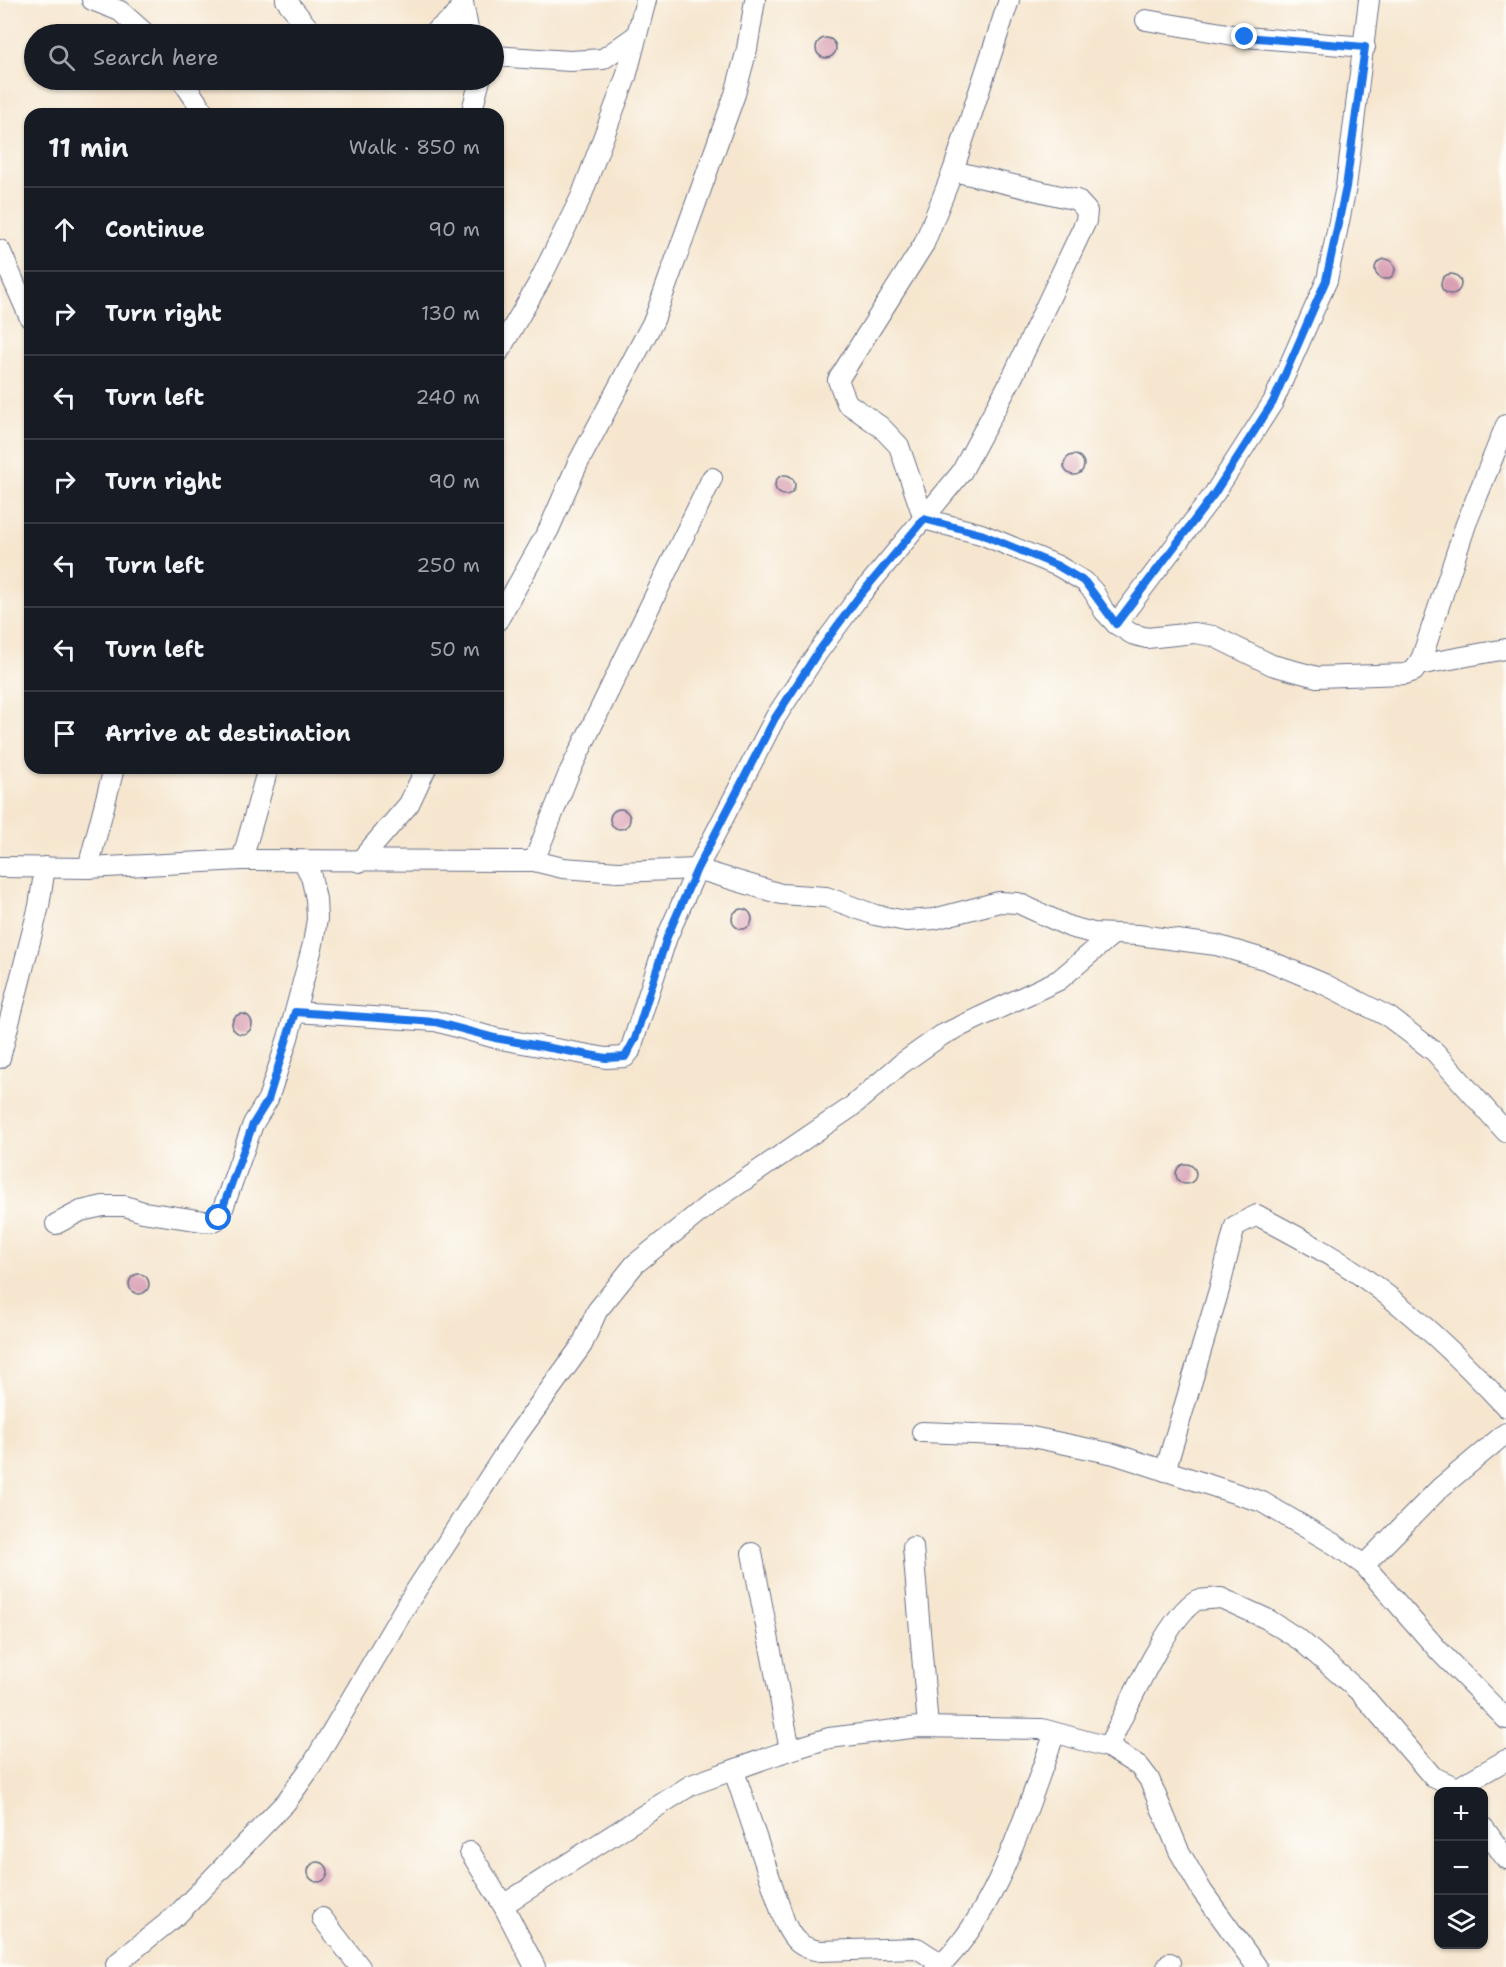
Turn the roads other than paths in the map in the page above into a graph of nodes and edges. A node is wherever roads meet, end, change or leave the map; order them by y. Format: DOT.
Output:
graph roads {
  1 [pos="92,0"];
  2 [pos="286,0"];
  3 [pos="646,0"];
  4 [pos="754,0"];
  5 [pos="1009,0"];
  6 [pos="1370,0"];
  7 [pos="463,1"];
  8 [pos="1146,20"];
  9 [pos="135,24"];
  10 [pos="305,24"];
  11 [pos="445,24"];
  12 [pos="468,24"];
  13 [pos="637,35"];
  14 [pos="1365,47"];
  15 [pos="504,57"];
  16 [pos="189,90"];
  17 [pos="477,90"];
  18 [pos="201,108"];
  19 [pos="473,108"];
  20 [pos="953,171"];
  21 [pos="0,250"];
  22 [pos="22,278"];
  23 [pos="504,343"];
  24 [pos="1506,425"];
  25 [pos="712,478"];
  26 [pos="924,519"];
  27 [pos="504,609"];
  28 [pos="1116,624"];
  29 [pos="1506,649"];
  30 [pos="1418,665"];
  31 [pos="112,774"];
  32 [pos="266,774"];
  33 [pos="423,774"];
  34 [pos="242,860"];
  35 [pos="303,861"];
  36 [pos="534,861"];
  37 [pos="359,862"];
  38 [pos="0,867"];
  39 [pos="45,867"];
  40 [pos="88,868"];
  41 [pos="697,869"];
  42 [pos="1113,934"];
  43 [pos="295,1012"];
  44 [pos="0,1058"];
  45 [pos="1506,1132"];
  46 [pos="56,1224"];
  47 [pos="1506,1407"];
  48 [pos="922,1432"];
  49 [pos="1506,1433"];
  50 [pos="1165,1471"];
  51 [pos="913,1546"];
  52 [pos="752,1553"];
  53 [pos="1364,1565"];
  54 [pos="1506,1719"];
  55 [pos="928,1727"];
  56 [pos="1055,1733"];
  57 [pos="1108,1747"];
  58 [pos="790,1750"];
  59 [pos="1506,1760"];
  60 [pos="734,1772"];
  61 [pos="1454,1787"];
  62 [pos="1462,1787"];
  63 [pos="1488,1834"];
  64 [pos="470,1852"];
  65 [pos="1506,1859"];
  66 [pos="503,1905"];
  67 [pos="322,1918"];
  68 [pos="116,1964"];
  69 [pos="360,1967"];
  70 [pos="535,1967"];
  71 [pos="938,1967"];
  72 [pos="1257,1967"];
  1 -- 9 [label="street"];
  2 -- 10 [label="street"];
  3 -- 13 [label="street"];
  4 -- 27 [label="street"];
  5 -- 20 [label="street"];
  6 -- 14 [label="street"];
  7 -- 11 [label="street"];
  7 -- 12 [label="street"];
  8 -- 14 [label="street"];
  13 -- 15 [label="street"];
  13 -- 23 [label="street"];
  14 -- 28 [label="street"];
  16 -- 18 [label="street"];
  17 -- 19 [label="street"];
  20 -- 26 [label="street"];
  20 -- 26 [label="street"];
  21 -- 22 [label="street"];
  24 -- 30 [label="street"];
  25 -- 36 [label="street"];
  26 -- 28 [label="street"];
  26 -- 41 [label="street"];
  28 -- 30 [label="street"];
  29 -- 30 [label="street"];
  31 -- 40 [label="street"];
  32 -- 34 [label="street"];
  33 -- 37 [label="street"];
  34 -- 35 [label="street"];
  34 -- 40 [label="street"];
  35 -- 37 [label="street"];
  35 -- 43 [label="street"];
  36 -- 37 [label="street"];
  36 -- 41 [label="street"];
  38 -- 39 [label="street"];
  39 -- 40 [label="street"];
  39 -- 44 [label="street"];
  41 -- 42 [label="street"];
  41 -- 43 [label="street"];
  42 -- 45 [label="street"];
  42 -- 68 [label="street"];
  43 -- 46 [label="street"];
  47 -- 50 [label="street"];
  48 -- 50 [label="street"];
  49 -- 53 [label="street"];
  50 -- 53 [label="street"];
  51 -- 55 [label="street"];
  52 -- 58 [label="street"];
  53 -- 54 [label="street"];
  55 -- 56 [label="street"];
  55 -- 58 [label="street"];
  56 -- 57 [label="street"];
  56 -- 71 [label="street"];
  57 -- 61 [label="street"];
  57 -- 72 [label="street"];
  58 -- 60 [label="street"];
  59 -- 62 [label="street"];
  60 -- 66 [label="street"];
  60 -- 71 [label="street"];
  63 -- 65 [label="street"];
  64 -- 66 [label="street"];
  66 -- 70 [label="street"];
  67 -- 69 [label="street"];
}
